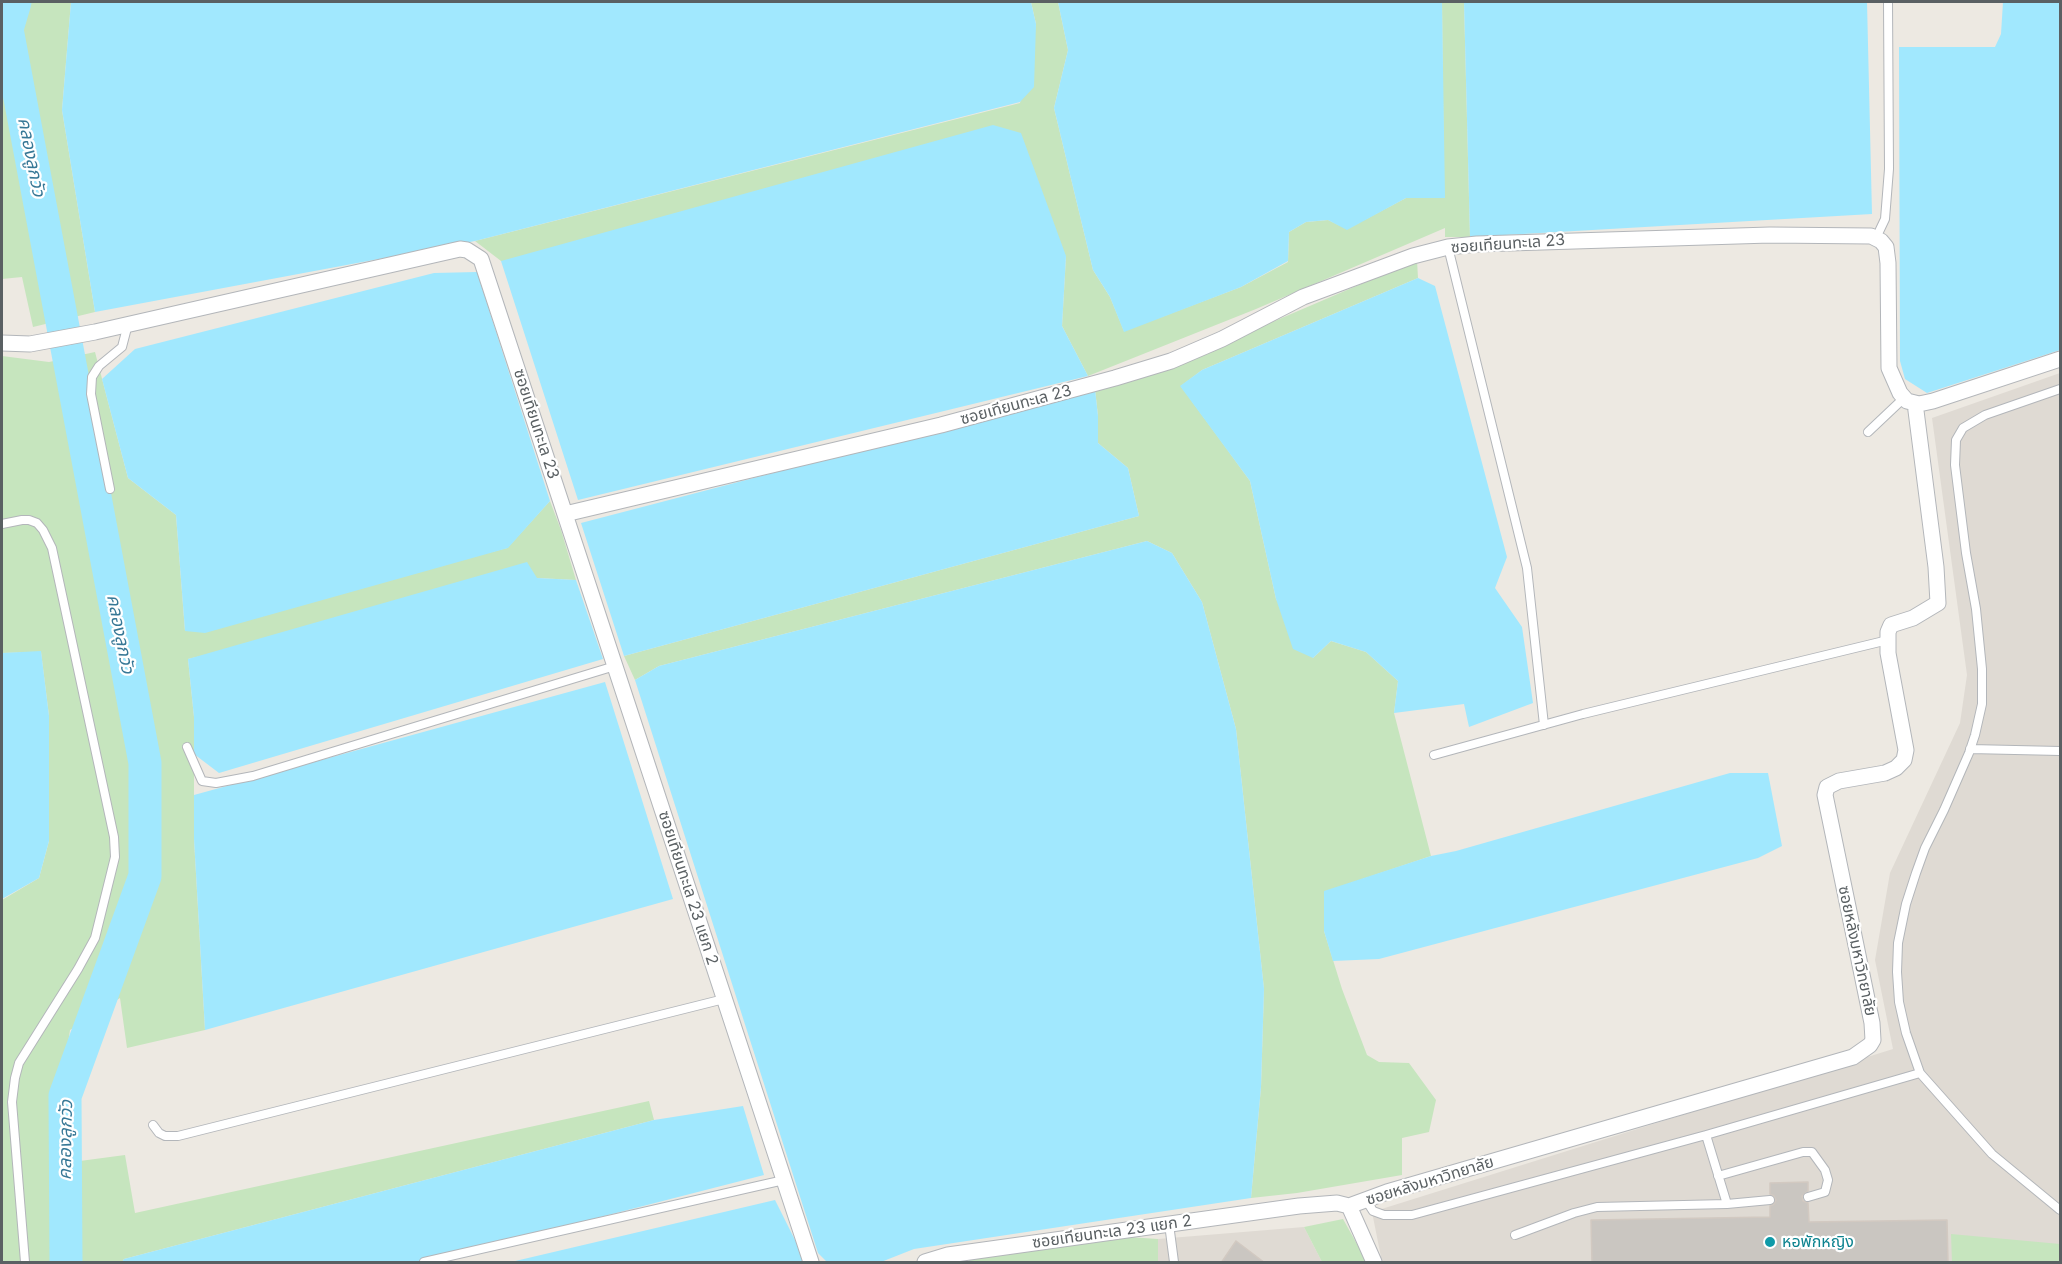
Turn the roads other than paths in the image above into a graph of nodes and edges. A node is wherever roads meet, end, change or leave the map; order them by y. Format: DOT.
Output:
graph roads {
  1 [pos="1888,2"];
  2 [pos="1876,238"];
  3 [pos="1448,247"];
  4 [pos="128,324"];
  5 [pos="2,343"];
  6 [pos="2061,358"];
  7 [pos="2061,389"];
  8 [pos="1909,401"];
  9 [pos="1868,432"];
  10 [pos="110,489"];
  11 [pos="565,514"];
  12 [pos="2,524"];
  13 [pos="1888,640"];
  14 [pos="615,666"];
  15 [pos="1544,725"];
  16 [pos="187,747"];
  17 [pos="1970,749"];
  18 [pos="2061,751"];
  19 [pos="1434,755"];
  20 [pos="724,999"];
  21 [pos="1920,1073"];
  22 [pos="153,1125"];
  23 [pos="1706,1135"];
  24 [pos="1718,1176"];
  25 [pos="783,1180"];
  26 [pos="1808,1197"];
  27 [pos="1366,1200"];
  28 [pos="1770,1200"];
  29 [pos="1727,1204"];
  30 [pos="1343,1205"];
  31 [pos="1299,1206"];
  32 [pos="2061,1210"];
  33 [pos="1169,1224"];
  34 [pos="1515,1235"];
  35 [pos="25,1263"];
  36 [pos="424,1263"];
  37 [pos="811,1263"];
  38 [pos="925,1263"];
  39 [pos="1174,1263"];
  40 [pos="1374,1263"];
  1 -- 2 [label="lane"];
  2 -- 3 [label="street, ซอยเทียนทะเล 23"];
  2 -- 8 [label="street"];
  3 -- 11 [label="street, ซอยเทียนทะเล 23"];
  3 -- 15 [label="lane"];
  4 -- 5 [label="street, ซอยเทียนทะเล 23"];
  4 -- 10 [label="lane"];
  4 -- 11 [label="street, ซอยเทียนทะเล 23"];
  6 -- 8 [label="street"];
  7 -- 17 [label="lane"];
  8 -- 9 [label="lane"];
  8 -- 13 [label="street"];
  11 -- 14 [label="street, ซอยเทียนทะเล 23 แยก 2"];
  12 -- 35 [label="lane"];
  13 -- 15 [label="lane"];
  13 -- 27 [label="street, ซอยหลังมหาวิทยาลัย"];
  14 -- 16 [label="lane"];
  14 -- 20 [label="street, ซอยเทียนทะเล 23 แยก 2"];
  15 -- 19 [label="lane"];
  17 -- 18 [label="lane"];
  17 -- 21 [label="lane"];
  20 -- 22 [label="lane"];
  20 -- 25 [label="street, ซอยเทียนทะเล 23 แยก 2"];
  21 -- 23 [label="lane"];
  21 -- 32 [label="lane"];
  23 -- 24 [label="lane"];
  23 -- 27 [label="lane"];
  24 -- 26 [label="lane"];
  24 -- 29 [label="lane"];
  25 -- 36 [label="lane"];
  25 -- 37 [label="street, ซอยเทียนทะเล 23 แยก 2"];
  27 -- 30 [label="street, ซอยหลังมหาวิทยาลัย"];
  28 -- 29 [label="lane"];
  29 -- 34 [label="lane"];
  30 -- 31 [label="street, ซอยหลังมหาวิทยาลัย"];
  30 -- 40 [label="street"];
  31 -- 33 [label="street, ซอยเทียนทะเล 23 แยก 2"];
  33 -- 38 [label="street, ซอยเทียนทะเล 23 แยก 2"];
  33 -- 39 [label="lane"];
}
